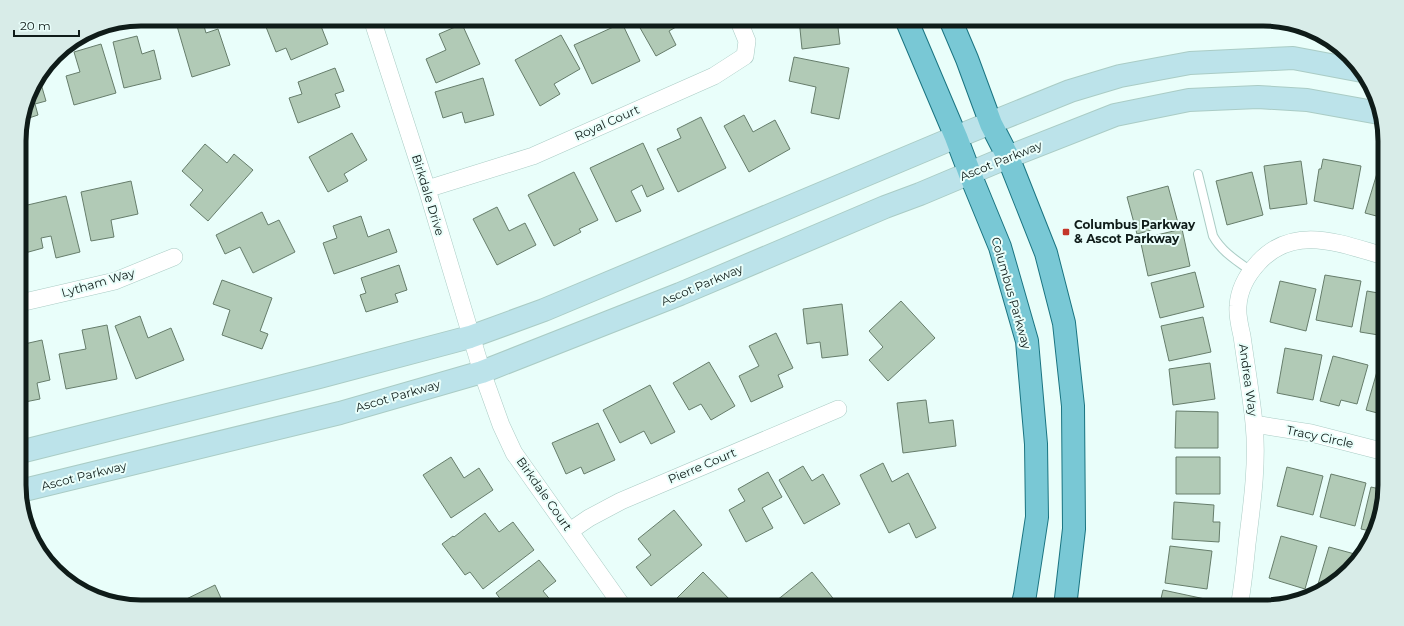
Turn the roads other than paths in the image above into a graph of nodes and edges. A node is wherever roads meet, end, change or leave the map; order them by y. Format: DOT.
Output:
graph roads {
  1 [pos="374,26"];
  2 [pos="741,26"];
  3 [pos="909,26"];
  4 [pos="953,26"];
  5 [pos="1352,69"];
  6 [pos="1374,112"];
  7 [pos="991,124"];
  8 [pos="956,137"];
  9 [pos="1008,157"];
  10 [pos="970,174"];
  11 [pos="1198,174"];
  12 [pos="427,189"];
  13 [pos="1378,254"];
  14 [pos="174,258"];
  15 [pos="1251,271"];
  16 [pos="26,302"];
  17 [pos="470,336"];
  18 [pos="482,372"];
  19 [pos="838,409"];
  20 [pos="1254,424"];
  21 [pos="26,450"];
  22 [pos="1378,450"];
  23 [pos="26,489"];
  24 [pos="570,531"];
  25 [pos="618,600"];
  26 [pos="1024,600"];
  27 [pos="1066,600"];
  28 [pos="1243,600"];
  1 -- 12 [label="street, Birkdale Drive"];
  2 -- 12 [label="street, Royal Court"];
  3 -- 8 [label="main road, Columbus Parkway"];
  4 -- 7 [label="main road"];
  5 -- 7 [label="main road"];
  6 -- 9 [label="main road, Ascot Parkway"];
  7 -- 8 [label="main road"];
  7 -- 9 [label="main road"];
  8 -- 10 [label="main road, Columbus Parkway"];
  8 -- 17 [label="main road"];
  9 -- 10 [label="main road, Ascot Parkway"];
  9 -- 27 [label="main road"];
  10 -- 18 [label="main road, Ascot Parkway"];
  10 -- 26 [label="main road, Columbus Parkway"];
  11 -- 15 [label="lane"];
  12 -- 17 [label="street, Birkdale Drive"];
  13 -- 15 [label="street"];
  14 -- 16 [label="street, Lytham Way"];
  15 -- 20 [label="street, Andrea Way"];
  17 -- 18 [label="street, Birkdale Drive"];
  17 -- 21 [label="main road"];
  18 -- 23 [label="main road, Ascot Parkway"];
  18 -- 24 [label="street, Birkdale Court"];
  19 -- 24 [label="street, Pierre Court"];
  20 -- 22 [label="street, Tracy Circle"];
  20 -- 28 [label="street, Andrea Way"];
  24 -- 25 [label="street, Birkdale Court"];
}
